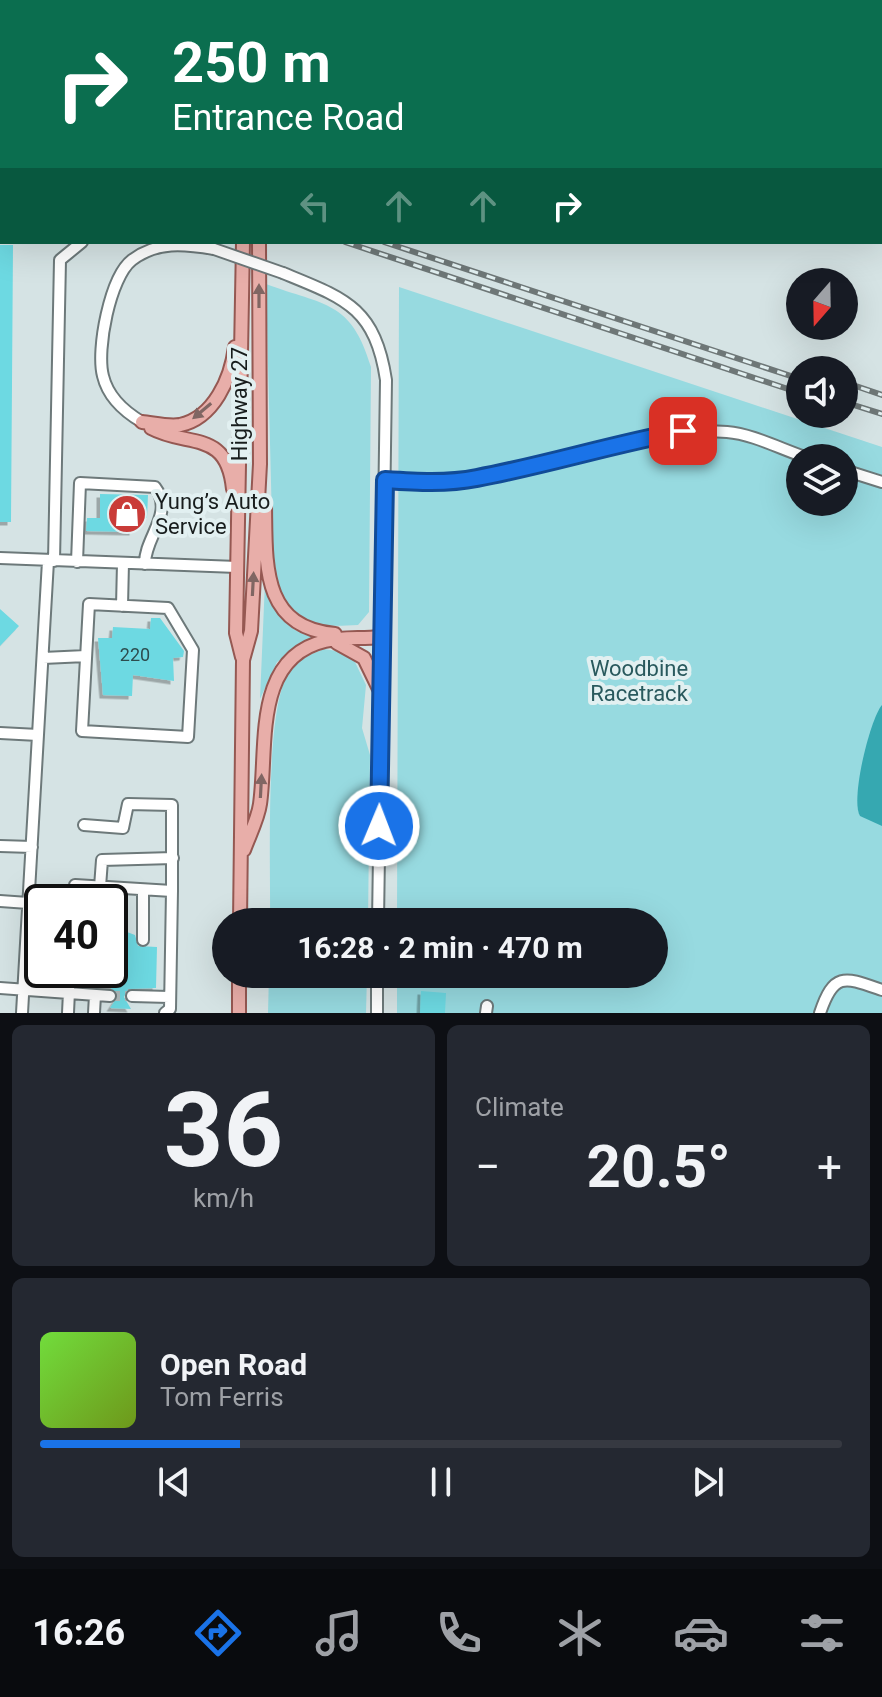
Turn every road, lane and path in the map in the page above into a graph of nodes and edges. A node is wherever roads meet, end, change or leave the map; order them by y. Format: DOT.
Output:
graph roads {
  1 [pos="80,244"];
  2 [pos="243,244"];
  3 [pos="259,244"];
  4 [pos="243,288"];
  5 [pos="142,422"];
  6 [pos="786,451"];
  7 [pos="260,464"];
  8 [pos="858,474"];
  9 [pos="385,480"];
  10 [pos="882,482"];
  11 [pos="237,541"];
  12 [pos="0,558"];
  13 [pos="51,561"];
  14 [pos="77,562"];
  15 [pos="123,563"];
  16 [pos="145,564"];
  17 [pos="237,567"];
  18 [pos="122,606"];
  19 [pos="380,637"];
  20 [pos="345,640"];
  21 [pos="326,641"];
  22 [pos="86,656"];
  23 [pos="43,658"];
  24 [pos="243,660"];
  25 [pos="380,691"];
  26 [pos="0,733"];
  27 [pos="38,735"];
  28 [pos="84,825"];
  29 [pos="0,846"];
  30 [pos="32,847"];
  31 [pos="173,858"];
  32 [pos="240,861"];
  33 [pos="29,884"];
  34 [pos="100,884"];
  35 [pos="128,889"];
  36 [pos="143,890"];
  37 [pos="172,891"];
  38 [pos="0,901"];
  39 [pos="24,902"];
  40 [pos="240,908"];
  41 [pos="378,908"];
  42 [pos="143,940"];
  43 [pos="0,988"];
  44 [pos="69,988"];
  45 [pos="239,988"];
  46 [pos="377,988"];
  47 [pos="24,989"];
  48 [pos="882,990"];
  49 [pos="68,995"];
  50 [pos="95,995"];
  51 [pos="110,996"];
  52 [pos="132,996"];
  53 [pos="169,997"];
  54 [pos="169,1012"];
  55 [pos="22,1013"];
  56 [pos="68,1013"];
  57 [pos="94,1013"];
  58 [pos="239,1013"];
  59 [pos="377,1013"];
  60 [pos="820,1013"];
  1 -- 13 [label="street"];
  2 -- 4 [label="main road, Highway 27"];
  7 -- 3 [label="main road, Highway 27, one-way"];
  4 -- 5 [label="main road, one-way"];
  4 -- 11 [label="main road, Highway 27"];
  5 -- 9 [label="street, bridge"];
  5 -- 11 [label="main road"];
  6 -- 9 [label="street"];
  7 -- 20 [label="main road"];
  24 -- 7 [label="main road, Highway 27, one-way"];
  8 -- 10 [label="street"];
  9 -- 19 [label="street"];
  11 -- 17 [label="main road, Highway 27"];
  12 -- 13 [label="street"];
  13 -- 14 [label="street"];
  13 -- 23 [label="street"];
  14 -- 15 [label="street"];
  14 -- 16 [label="street"];
  15 -- 16 [label="street"];
  15 -- 18 [label="street"];
  16 -- 17 [label="street"];
  17 -- 24 [label="main road, Highway 27"];
  18 -- 22 [label="street"];
  18 -- 22 [label="street"];
  19 -- 20 [label="main road"];
  19 -- 25 [label="street"];
  20 -- 21 [label="main road"];
  21 -- 25 [label="main road"];
  32 -- 21 [label="main road, one-way"];
  22 -- 23 [label="street"];
  23 -- 27 [label="street"];
  24 -- 32 [label="main road, Highway 27"];
  25 -- 41 [label="street"];
  26 -- 27 [label="street"];
  27 -- 30 [label="street"];
  28 -- 31 [label="street"];
  29 -- 30 [label="street"];
  30 -- 33 [label="street"];
  31 -- 34 [label="street"];
  31 -- 37 [label="street"];
  32 -- 40 [label="main road, Highway 27"];
  35 -- 36 [label="street"];
  36 -- 37 [label="street"];
  36 -- 42 [label="street"];
  37 -- 53 [label="street"];
  38 -- 39 [label="street"];
  43 -- 47 [label="street"];
  44 -- 49 [label="street"];
  45 -- 58 [label="main road"];
  46 -- 59 [label="street"];
  47 -- 49 [label="street"];
  47 -- 55 [label="street"];
  48 -- 60 [label="street"];
  49 -- 50 [label="street"];
  49 -- 56 [label="street"];
  50 -- 51 [label="street"];
  50 -- 57 [label="street"];
  52 -- 53 [label="street"];
  53 -- 54 [label="street"];
}
